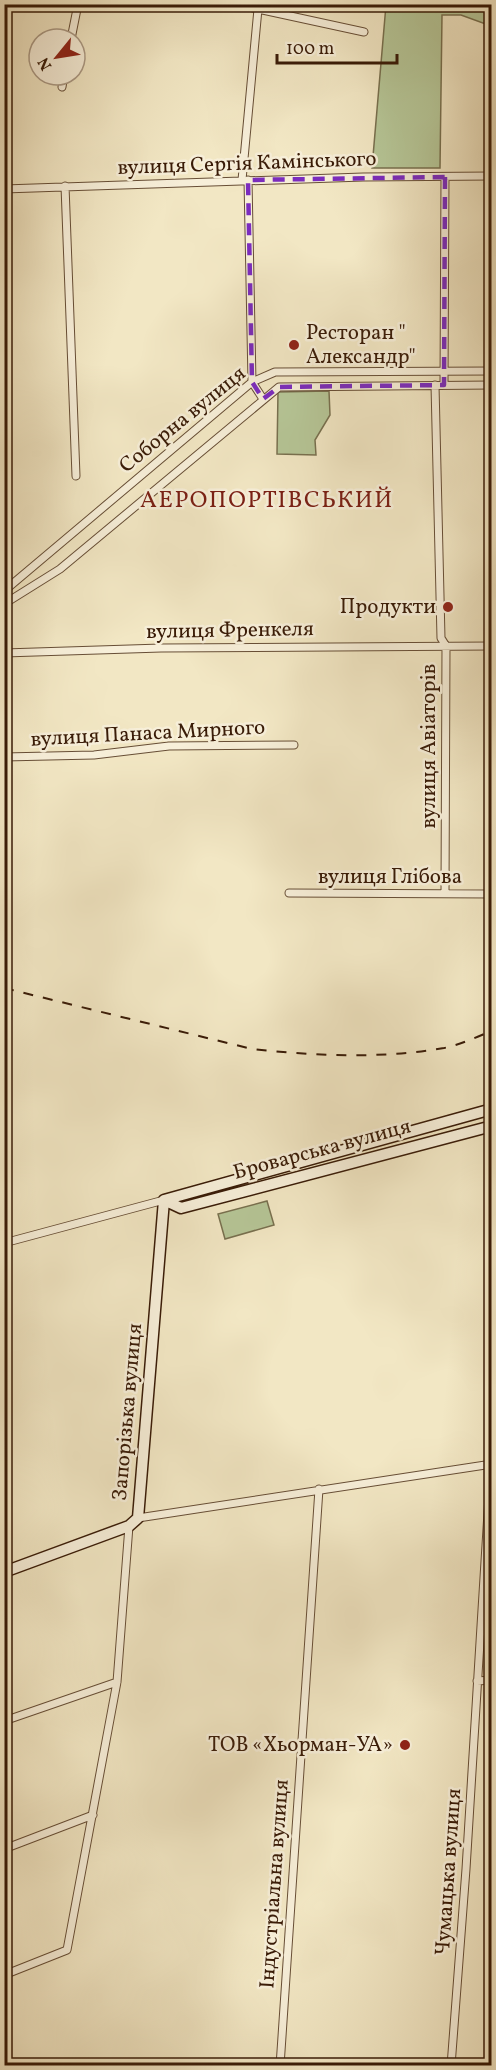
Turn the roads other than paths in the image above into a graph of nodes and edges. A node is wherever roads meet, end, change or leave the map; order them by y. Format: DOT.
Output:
graph roads {
  1 [pos="78,4"];
  2 [pos="236,4"];
  3 [pos="258,9"];
  4 [pos="73,27"];
  5 [pos="364,32"];
  6 [pos="492,176"];
  7 [pos="445,177"];
  8 [pos="245,180"];
  9 [pos="65,186"];
  10 [pos="4,189"];
  11 [pos="444,370"];
  12 [pos="492,371"];
  13 [pos="252,382"];
  14 [pos="435,385"];
  15 [pos="444,385"];
  16 [pos="492,385"];
  17 [pos="263,399"];
  18 [pos="75,476"];
  19 [pos="4,591"];
  20 [pos="4,604"];
  21 [pos="446,646"];
  22 [pos="492,646"];
  23 [pos="4,653"];
  24 [pos="294,745"];
  25 [pos="4,757"];
  26 [pos="289,893"];
  27 [pos="445,893"];
  28 [pos="492,894"];
  29 [pos="492,1108"];
  30 [pos="492,1126"];
  31 [pos="164,1200"];
  32 [pos="4,1243"];
  33 [pos="491,1464"];
  34 [pos="319,1489"];
  35 [pos="138,1518"];
  36 [pos="129,1526"];
  37 [pos="4,1572"];
  38 [pos="492,1680"];
  39 [pos="477,1681"];
  40 [pos="117,1682"];
  41 [pos="4,1721"];
  42 [pos="93,1815"];
  43 [pos="4,1848"];
  44 [pos="4,1975"];
  45 [pos="280,2066"];
  46 [pos="451,2066"];
  1 -- 4 [label="street"];
  2 -- 3 [label="street"];
  3 -- 5 [label="street"];
  3 -- 8 [label="street"];
  6 -- 7 [label="street, вулиця Сергія Камінського"];
  7 -- 8 [label="street, вулиця Сергія Камінського"];
  7 -- 11 [label="street"];
  8 -- 9 [label="street, вулиця Сергія Камінського"];
  8 -- 13 [label="street"];
  9 -- 10 [label="street, вулиця Сергія Камінського"];
  9 -- 18 [label="street"];
  11 -- 12 [label="street, Соборна вулиця"];
  11 -- 13 [label="street, Соборна вулиця"];
  11 -- 15 [label="street"];
  13 -- 17 [label="street"];
  13 -- 19 [label="street, Соборна вулиця"];
  14 -- 15 [label="street, Соборна вулиця"];
  14 -- 17 [label="street, Соборна вулиця"];
  14 -- 21 [label="street, вулиця Авіаторів"];
  15 -- 16 [label="street, Соборна вулиця"];
  17 -- 20 [label="street, Соборна вулиця"];
  21 -- 22 [label="street, вулиця Френкеля"];
  21 -- 23 [label="street, вулиця Френкеля"];
  21 -- 27 [label="street, вулиця Авіаторів"];
  24 -- 25 [label="street, вулиця Панаса Мирного"];
  26 -- 27 [label="street, вулиця Глібова"];
  27 -- 28 [label="street, вулиця Глібова"];
  29 -- 31 [label="street, Броварська вулиця"];
  30 -- 31 [label="street, Броварська вулиця"];
  31 -- 32 [label="street, Броварська вулиця"];
  31 -- 35 [label="street, Запорізька вулиця"];
  33 -- 34 [label="street"];
  33 -- 39 [label="street, Чумацька вулиця"];
  34 -- 35 [label="street"];
  34 -- 45 [label="street, Індустріальна вулиця"];
  35 -- 36 [label="street, Запорізька вулиця"];
  36 -- 37 [label="street, Запорізька вулиця"];
  36 -- 40 [label="street"];
  38 -- 39 [label="street"];
  39 -- 46 [label="street, Чумацька вулиця"];
  40 -- 41 [label="street"];
  40 -- 42 [label="street"];
  42 -- 43 [label="street"];
  42 -- 44 [label="street"];
}
